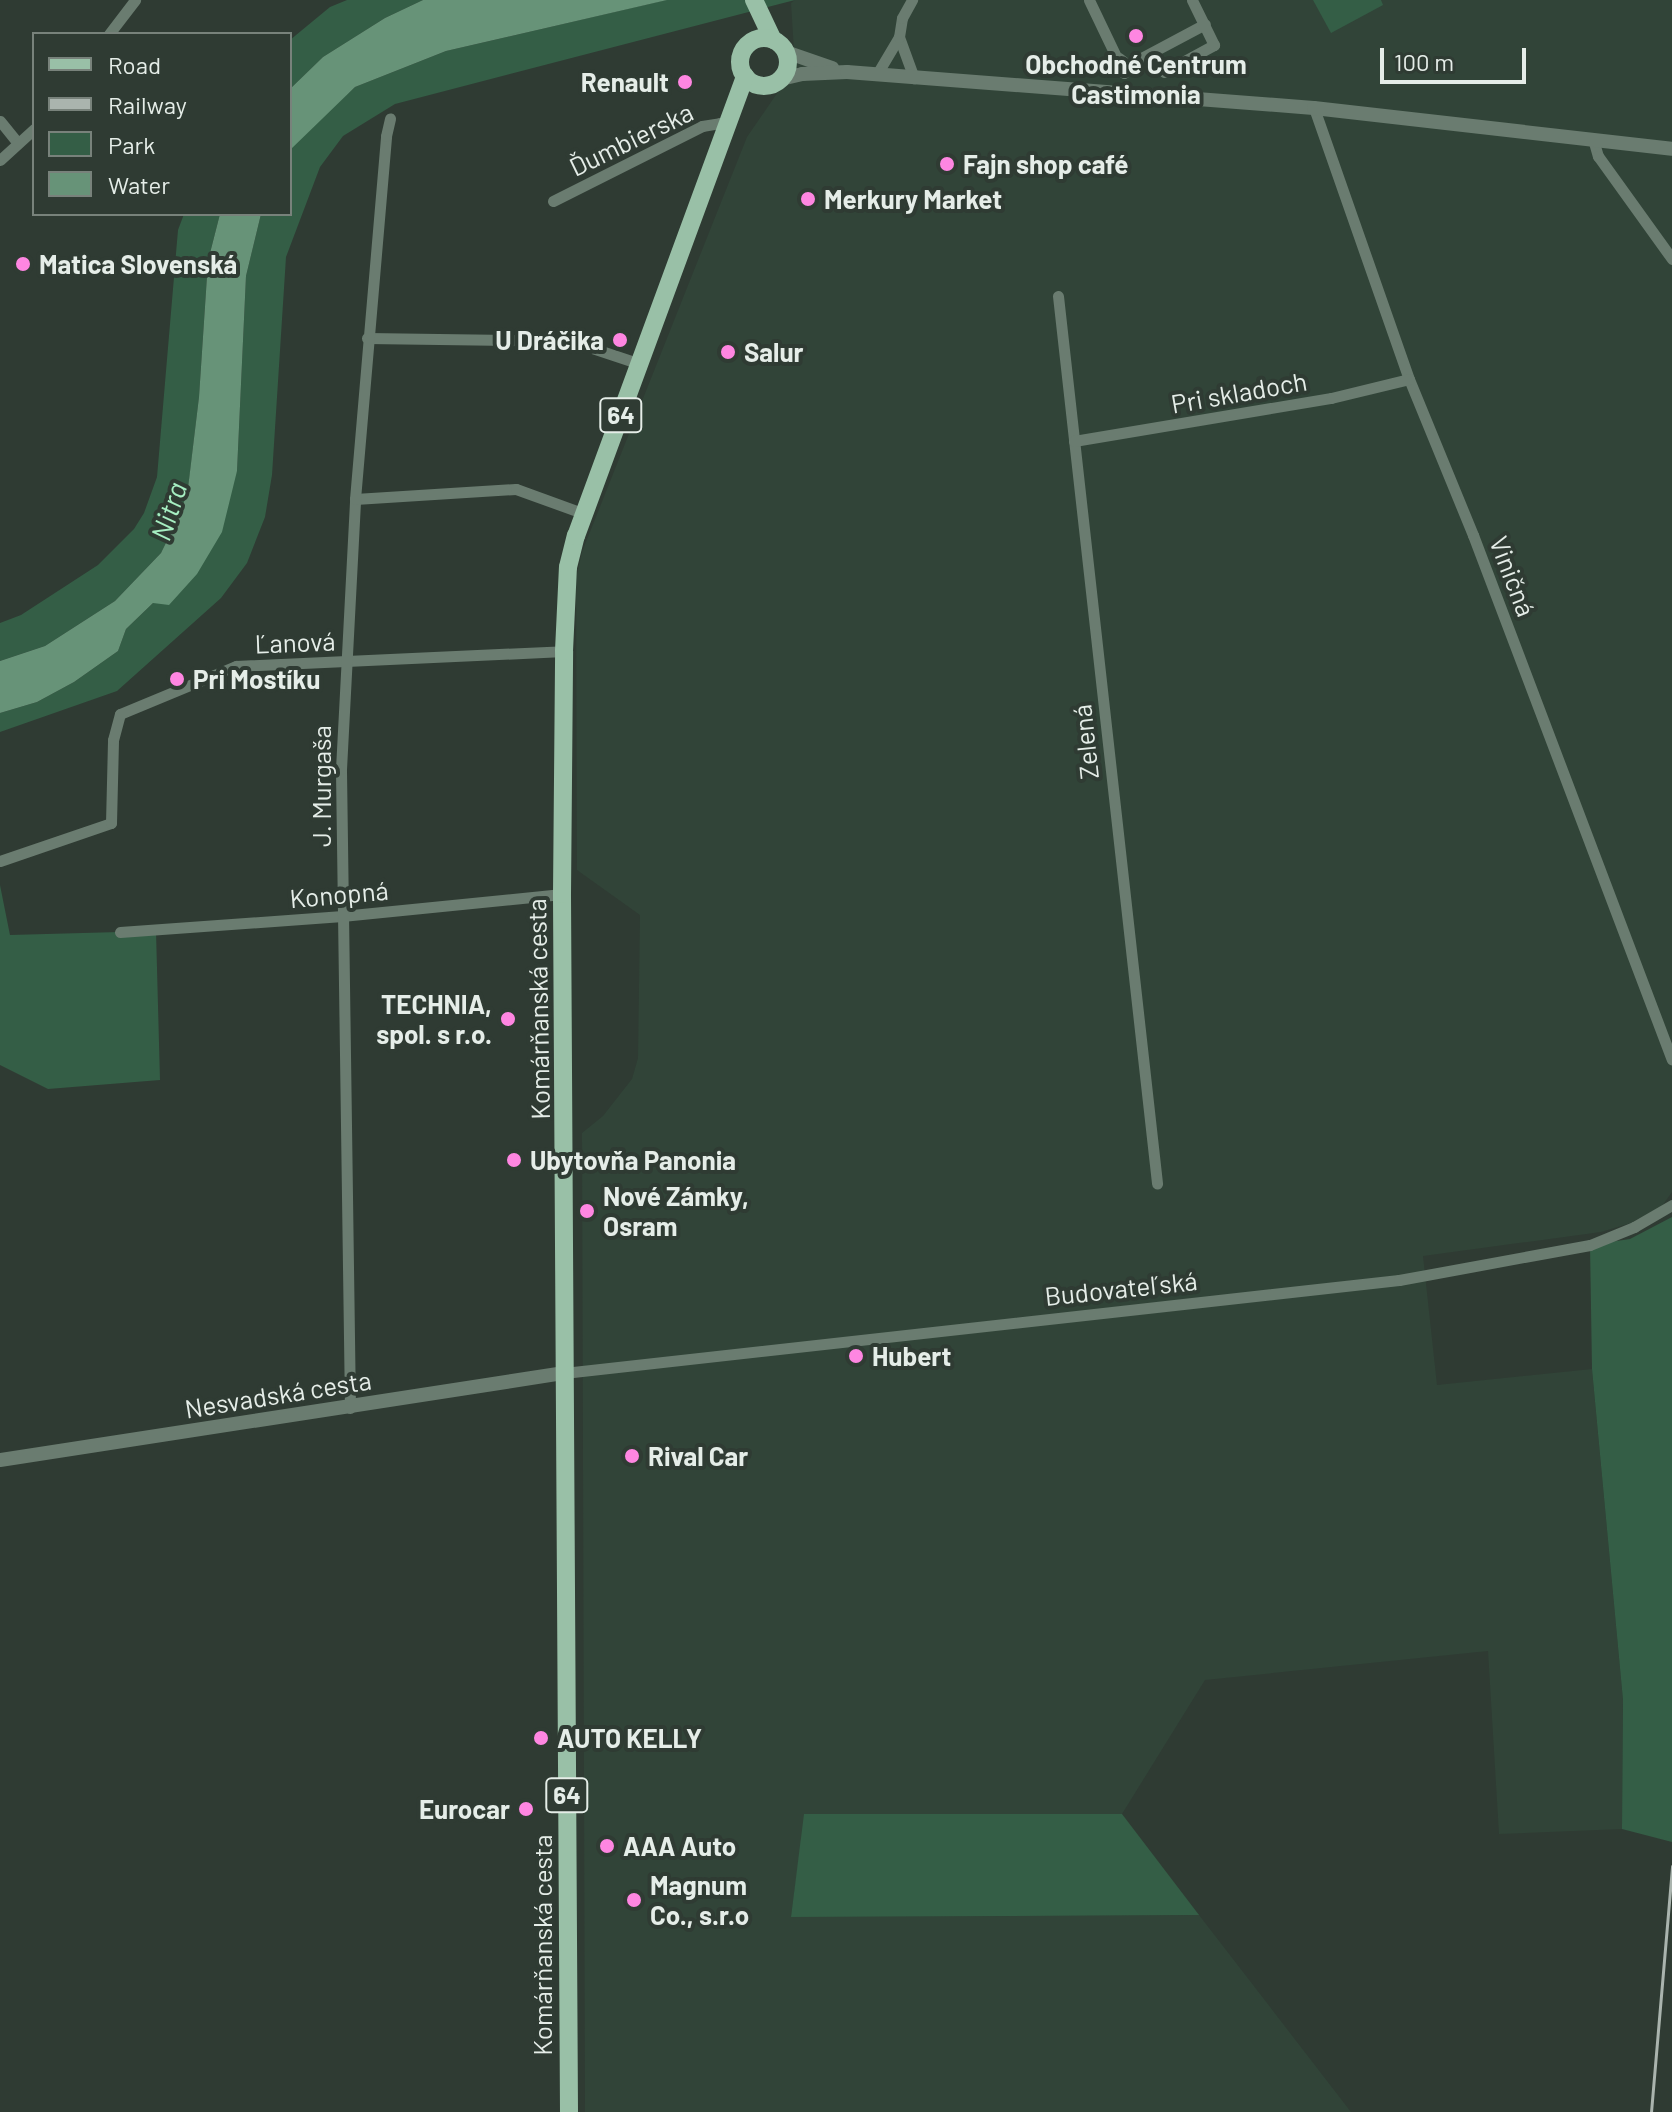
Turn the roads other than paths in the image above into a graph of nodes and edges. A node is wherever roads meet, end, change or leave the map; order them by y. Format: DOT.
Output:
graph roads {
  1 [pos="135,0"];
  2 [pos="752,0"];
  3 [pos="912,0"];
  4 [pos="1089,0"];
  5 [pos="1192,0"];
  6 [pos="1205,24"];
  7 [pos="111,32"];
  8 [pos="899,37"];
  9 [pos="749,43"];
  10 [pos="780,46"];
  11 [pos="1123,65"];
  12 [pos="847,72"];
  13 [pos="1164,72"];
  14 [pos="877,74"];
  15 [pos="745,76"];
  16 [pos="914,78"];
  17 [pos="773,82"];
  18 [pos="1121,94"];
  19 [pos="1314,108"];
  20 [pos="390,118"];
  21 [pos="0,121"];
  22 [pos="729,126"];
  23 [pos="32,131"];
  24 [pos="1593,139"];
  25 [pos="18,143"];
  26 [pos="1672,149"];
  27 [pos="0,160"];
  28 [pos="553,201"];
  29 [pos="1672,259"];
  30 [pos="1058,296"];
  31 [pos="367,338"];
  32 [pos="640,364"];
  33 [pos="1409,379"];
  34 [pos="1074,441"];
  35 [pos="355,499"];
  36 [pos="585,514"];
  37 [pos="564,651"];
  38 [pos="345,663"];
  39 [pos="0,861"];
  40 [pos="562,894"];
  41 [pos="342,916"];
  42 [pos="120,932"];
  43 [pos="1672,1060"];
  44 [pos="1157,1183"];
  45 [pos="1672,1205"];
  46 [pos="564,1373"];
  47 [pos="350,1408"];
  48 [pos="0,1460"];
  49 [pos="569,2112"];
  1 -- 7 [label="street"];
  2 -- 9 [label="main road, 64"];
  2 -- 10 [label="main road, 64"];
  3 -- 8 [label="street"];
  4 -- 11 [label="street"];
  5 -- 6 [label="street"];
  6 -- 11 [label="street"];
  6 -- 13 [label="street"];
  8 -- 14 [label="street"];
  8 -- 16 [label="street"];
  9 -- 10 [label="main road"];
  9 -- 15 [label="main road, 64"];
  10 -- 12 [label="street"];
  10 -- 17 [label="main road"];
  11 -- 18 [label="street"];
  12 -- 14 [label="street"];
  12 -- 17 [label="street"];
  14 -- 16 [label="street"];
  15 -- 17 [label="main road"];
  15 -- 22 [label="main road, Komárňanská cesta / 64"];
  16 -- 18 [label="street"];
  17 -- 22 [label="main road, Komárňanská cesta / 64"];
  18 -- 19 [label="street"];
  19 -- 24 [label="street"];
  19 -- 33 [label="street, Viničná"];
  20 -- 31 [label="street, J. Murgaša"];
  21 -- 25 [label="street"];
  22 -- 28 [label="street, Ďumbierska"];
  22 -- 32 [label="main road, Komárňanská cesta / 64"];
  23 -- 25 [label="street"];
  24 -- 26 [label="street"];
  24 -- 29 [label="street"];
  25 -- 27 [label="street"];
  30 -- 34 [label="street, Zelená"];
  31 -- 32 [label="street"];
  31 -- 35 [label="street, J. Murgaša"];
  32 -- 36 [label="main road, Komárňanská cesta / 64"];
  33 -- 34 [label="street, Pri skladoch"];
  33 -- 43 [label="street, Viničná"];
  34 -- 44 [label="street, Zelená"];
  35 -- 36 [label="street"];
  35 -- 38 [label="street, J. Murgaša"];
  36 -- 37 [label="main road, Komárňanská cesta / 64"];
  37 -- 38 [label="street, Ľanová"];
  37 -- 40 [label="main road, Komárňanská cesta / 64"];
  38 -- 39 [label="street, Ľanová"];
  38 -- 41 [label="street, J. Murgaša"];
  40 -- 41 [label="street, Konopná"];
  40 -- 46 [label="main road, Komárňanská cesta / 64"];
  41 -- 42 [label="street, Konopná"];
  41 -- 47 [label="street, J. Murgaša"];
  45 -- 46 [label="street, Budovateľská"];
  46 -- 47 [label="street, Nesvadská cesta"];
  46 -- 49 [label="main road, Komárňanská cesta / 64"];
  47 -- 48 [label="street, Nesvadská cesta"];
}
